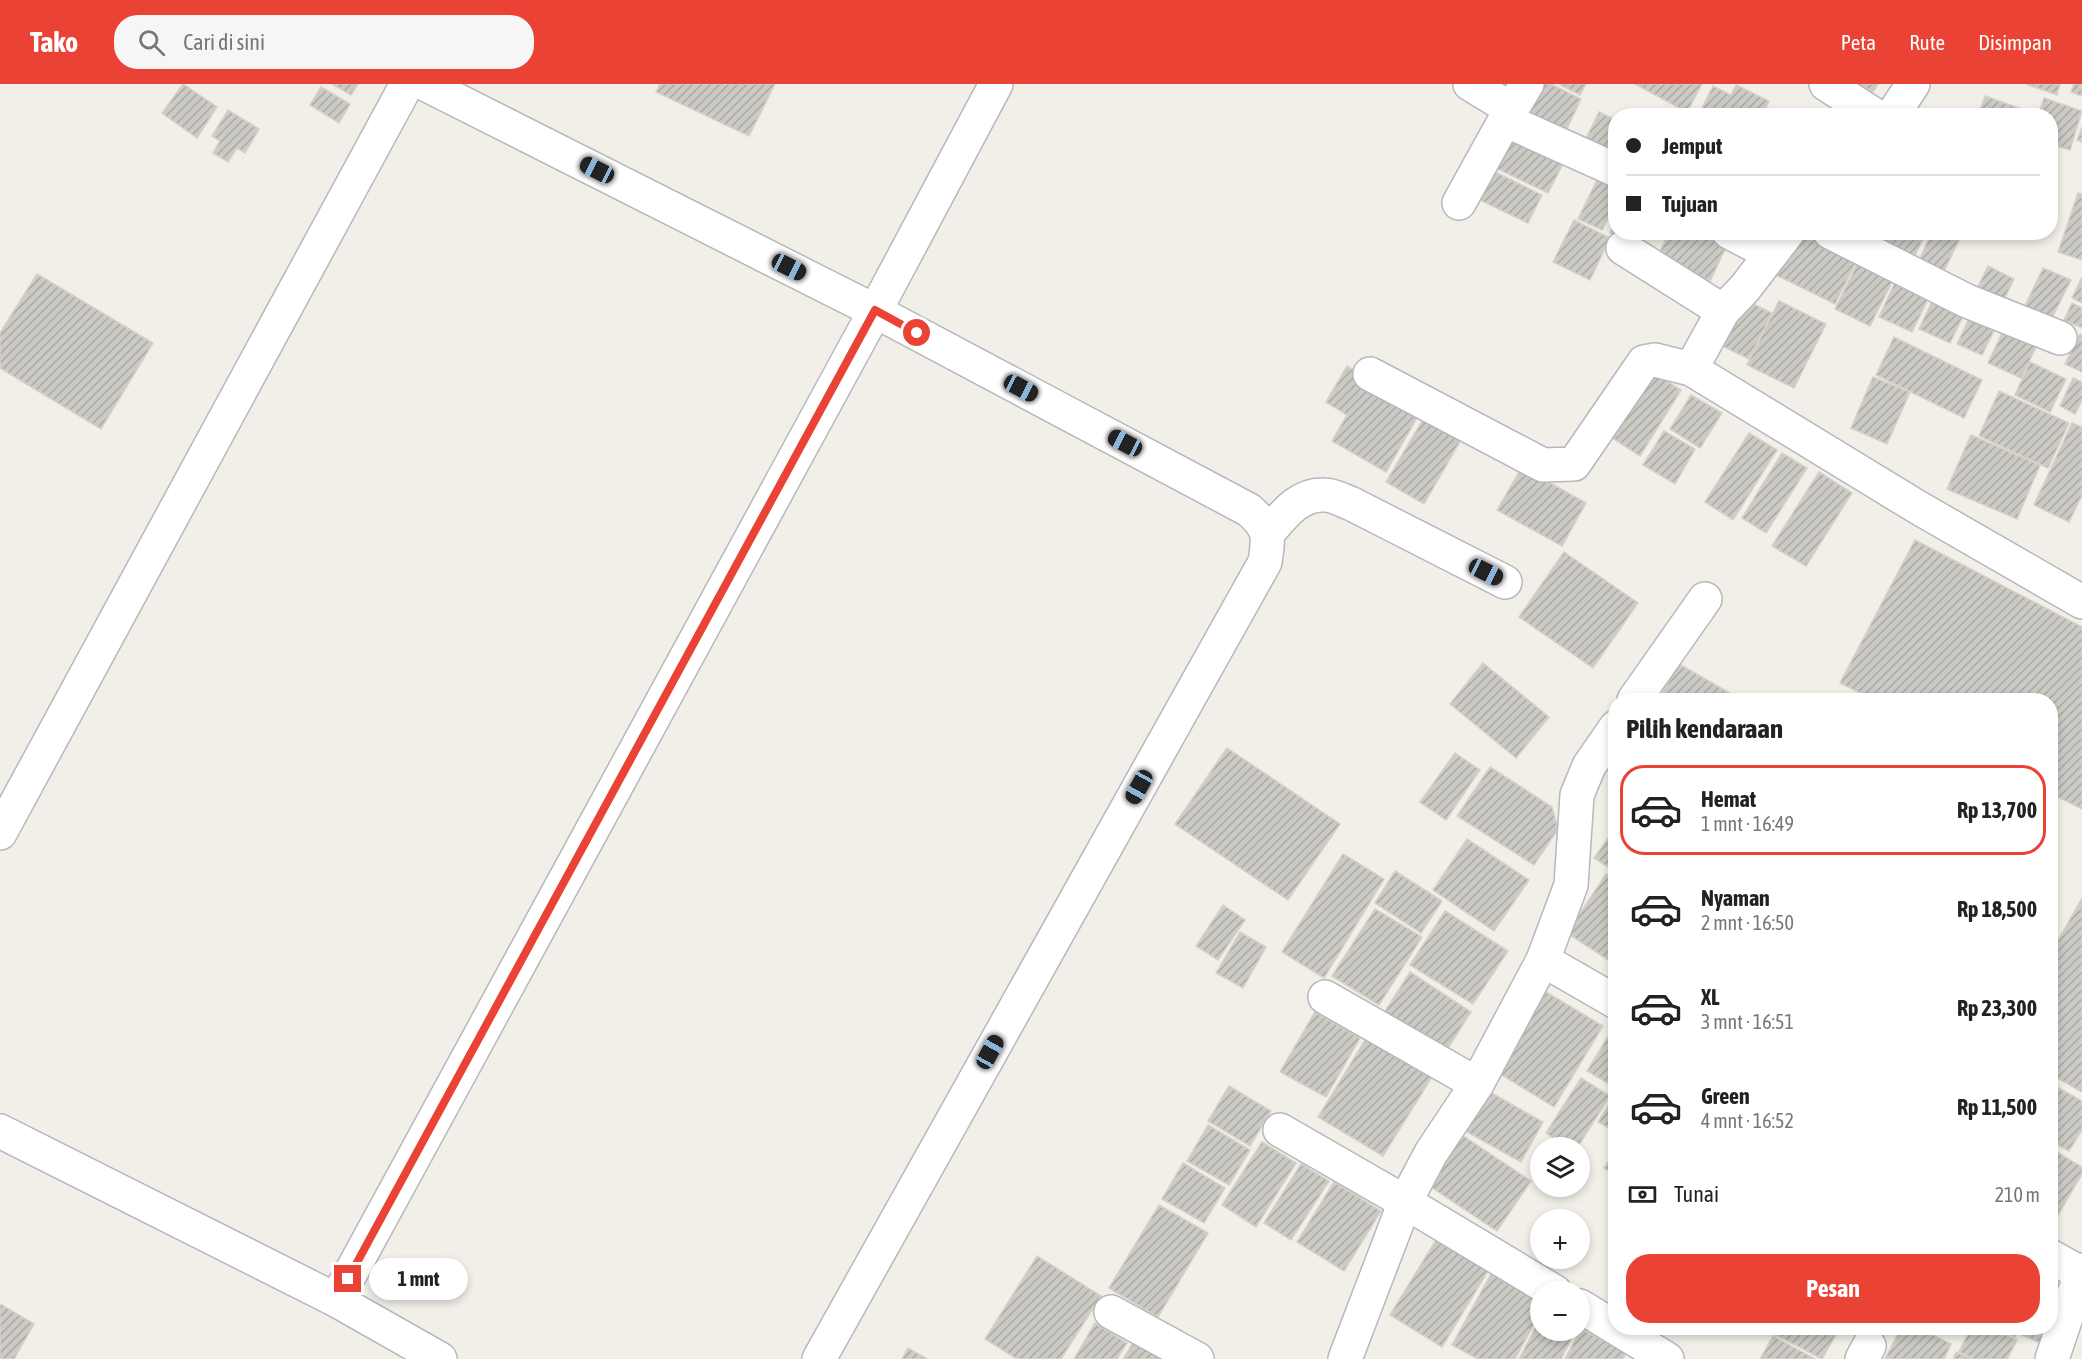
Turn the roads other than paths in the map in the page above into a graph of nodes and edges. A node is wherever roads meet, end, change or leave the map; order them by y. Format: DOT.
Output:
graph roads {
  1 [pos="407,84"];
  2 [pos="425,84"];
  3 [pos="996,84"];
  4 [pos="1470,84"];
  5 [pos="1826,84"];
  6 [pos="1913,84"];
  7 [pos="1514,104"];
  8 [pos="1864,108"];
  9 [pos="1897,108"];
  10 [pos="1608,165"];
  11 [pos="1459,203"];
  12 [pos="1846,240"];
  13 [pos="1780,243"];
  14 [pos="1623,248"];
  15 [pos="875,310"];
  16 [pos="1723,310"];
  17 [pos="2060,338"];
  18 [pos="1692,369"];
  19 [pos="1370,374"];
  20 [pos="1268,533"];
  21 [pos="1505,582"];
  22 [pos="1705,598"];
  23 [pos="2082,602"];
  24 [pos="1639,693"];
  25 [pos="1608,738"];
  26 [pos="0,833"];
  27 [pos="1543,960"];
  28 [pos="1325,997"];
  29 [pos="1608,997"];
  30 [pos="1478,1084"];
  31 [pos="1280,1130"];
  32 [pos="0,1131"];
  33 [pos="1406,1202"];
  34 [pos="2058,1260"];
  35 [pos="2081,1272"];
  36 [pos="1537,1281"];
  37 [pos="336,1300"];
  38 [pos="1111,1312"];
  39 [pos="1590,1312"];
  40 [pos="1608,1323"];
  41 [pos="1628,1335"];
  42 [pos="440,1359"];
  43 [pos="819,1359"];
  44 [pos="1197,1359"];
  45 [pos="1345,1359"];
  46 [pos="1667,1359"];
  47 [pos="2052,1359"];
  1 -- 26 [label="street"];
  2 -- 15 [label="street"];
  3 -- 15 [label="street"];
  4 -- 7 [label="street"];
  5 -- 8 [label="street"];
  6 -- 9 [label="street"];
  7 -- 10 [label="street"];
  7 -- 11 [label="street"];
  12 -- 17 [label="street"];
  13 -- 16 [label="street"];
  14 -- 16 [label="street"];
  15 -- 20 [label="street"];
  15 -- 37 [label="street"];
  16 -- 18 [label="street"];
  18 -- 19 [label="street"];
  18 -- 23 [label="street"];
  20 -- 21 [label="street"];
  20 -- 43 [label="street"];
  22 -- 24 [label="street"];
  25 -- 27 [label="street"];
  27 -- 29 [label="street"];
  27 -- 30 [label="street"];
  28 -- 30 [label="street"];
  30 -- 33 [label="street"];
  31 -- 33 [label="street"];
  32 -- 37 [label="street"];
  33 -- 36 [label="street"];
  33 -- 45 [label="street"];
  34 -- 35 [label="street"];
  35 -- 47 [label="street"];
  37 -- 42 [label="street"];
  38 -- 44 [label="street"];
  39 -- 40 [label="street"];
  41 -- 46 [label="street"];
}
